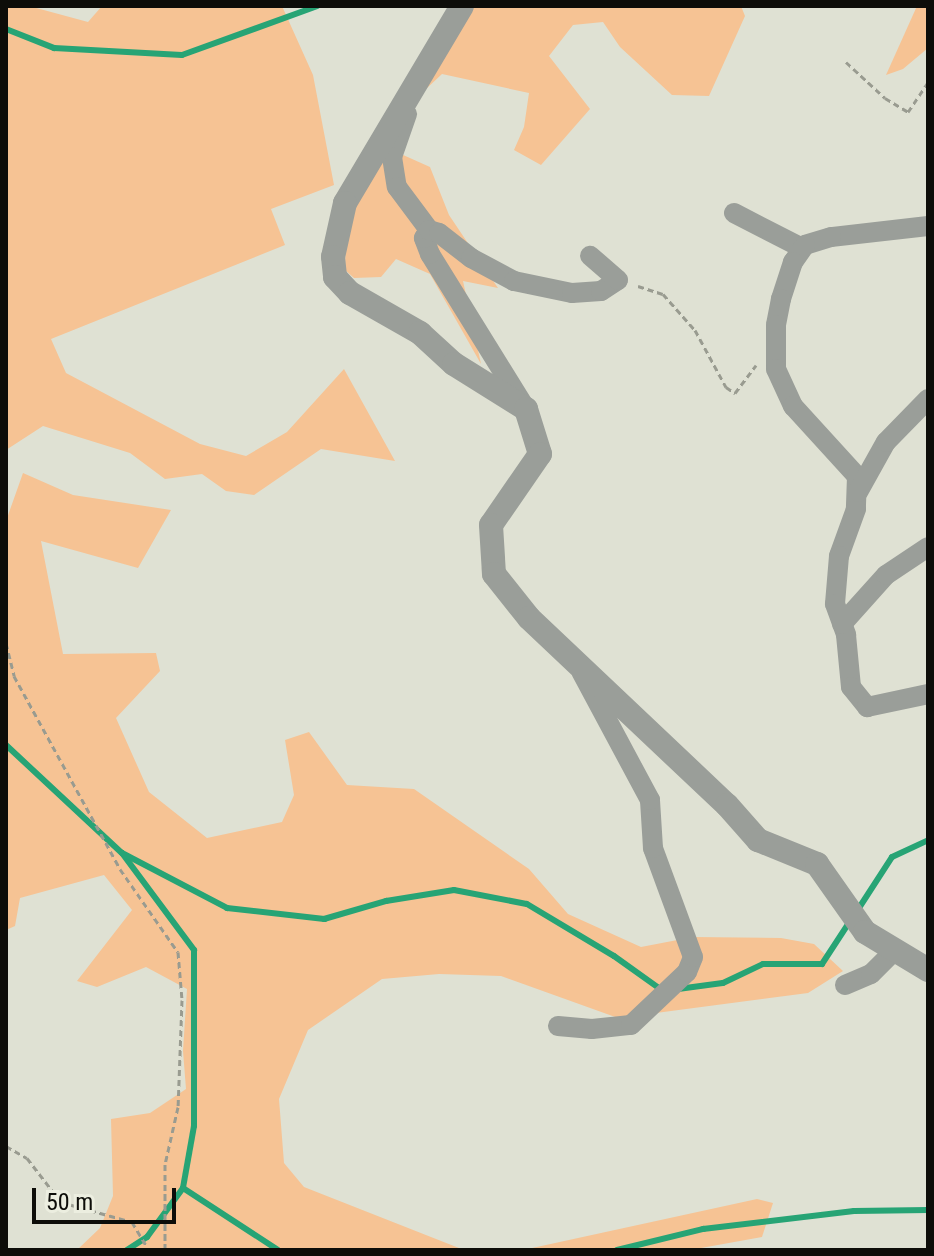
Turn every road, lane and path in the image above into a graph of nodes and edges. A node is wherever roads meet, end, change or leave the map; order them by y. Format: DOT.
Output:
graph roads {
  1 [pos="462,6"];
  2 [pos="846,62"];
  3 [pos="928,82"];
  4 [pos="404,98"];
  5 [pos="734,213"];
  6 [pos="928,226"];
  7 [pos="429,230"];
  8 [pos="802,248"];
  9 [pos="590,256"];
  10 [pos="618,280"];
  11 [pos="776,347"];
  12 [pos="928,399"];
  13 [pos="526,409"];
  14 [pos="856,496"];
  15 [pos="928,547"];
  16 [pos="842,624"];
  17 [pos="6,643"];
  18 [pos="576,663"];
  19 [pos="928,694"];
  20 [pos="895,950"];
  21 [pos="928,970"];
  22 [pos="845,985"];
  23 [pos="558,1026"];
  24 [pos="6,1146"];
  25 [pos="149,1250"];
  26 [pos="165,1250"];
  1 -- 4 [label="street"];
  2 -- 3 [label="path"];
  4 -- 7 [label="street"];
  4 -- 13 [label="street"];
  5 -- 8 [label="street"];
  6 -- 8 [label="street"];
  7 -- 10 [label="street"];
  7 -- 13 [label="street"];
  8 -- 11 [label="street"];
  9 -- 10 [label="street"];
  10 -- 11 [label="path"];
  11 -- 14 [label="street"];
  12 -- 14 [label="street"];
  13 -- 18 [label="street"];
  14 -- 16 [label="street"];
  15 -- 16 [label="street"];
  16 -- 19 [label="street"];
  17 -- 26 [label="path"];
  18 -- 20 [label="street"];
  18 -- 23 [label="street"];
  20 -- 21 [label="street"];
  20 -- 22 [label="street"];
  24 -- 25 [label="path"];
}
